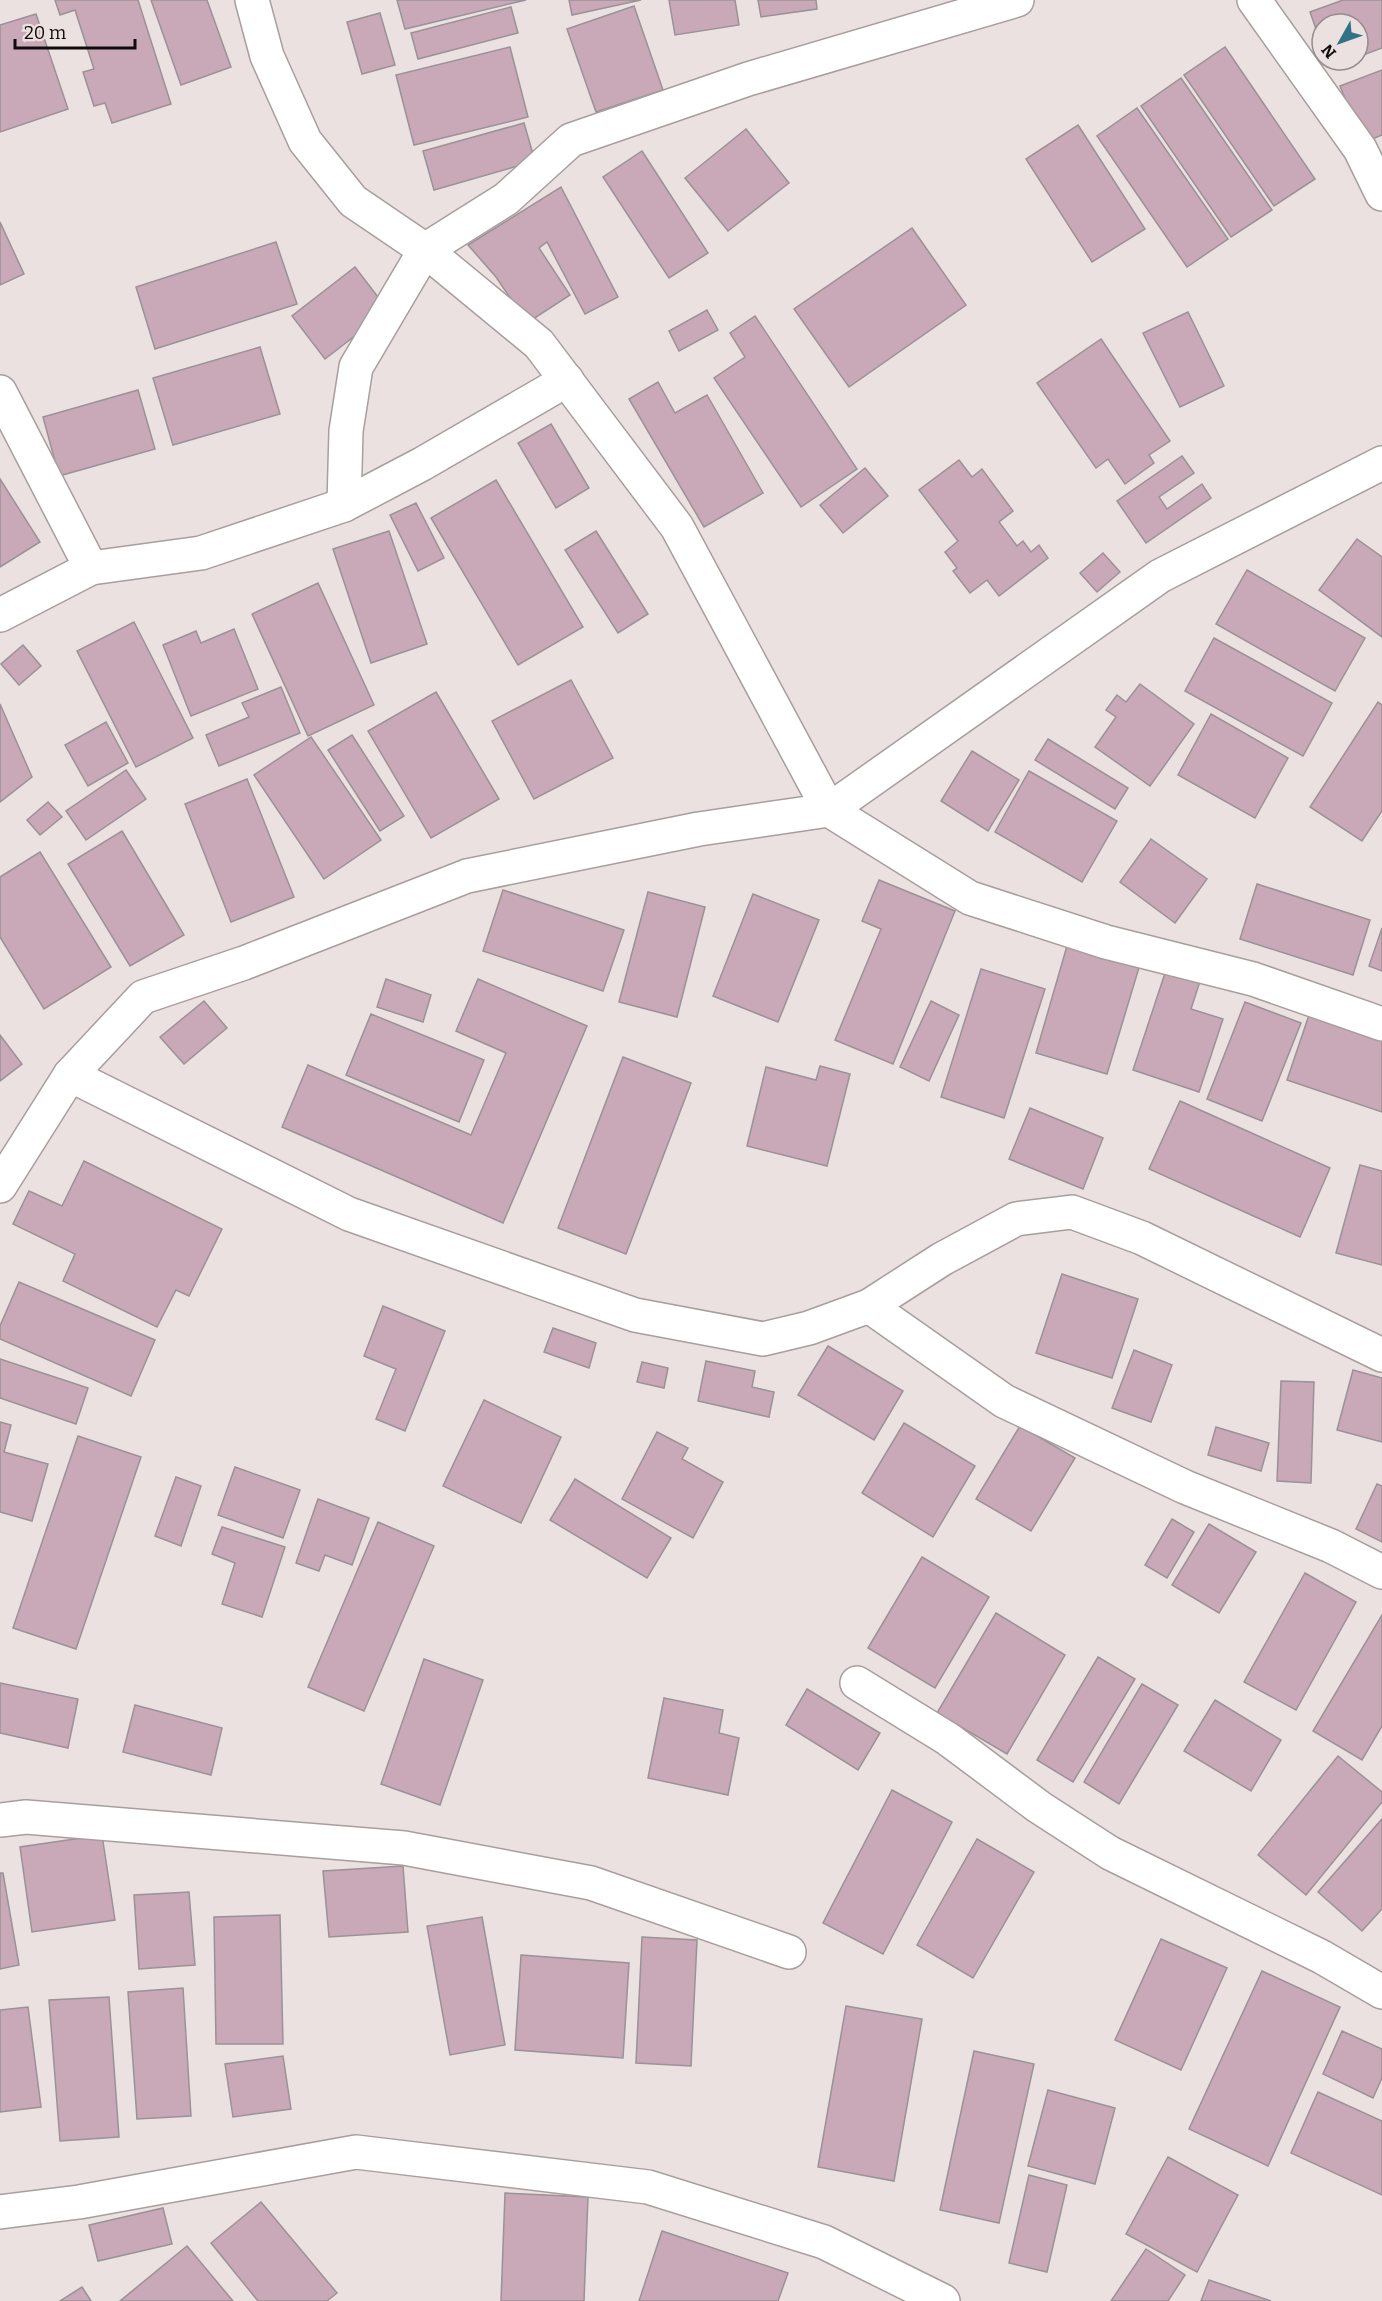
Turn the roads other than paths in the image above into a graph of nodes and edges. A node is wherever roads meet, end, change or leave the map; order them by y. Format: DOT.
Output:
graph roads {
  1 [pos="252,0"];
  2 [pos="1017,0"];
  3 [pos="1254,0"];
  4 [pos="1382,194"];
  5 [pos="425,250"];
  6 [pos="567,380"];
  7 [pos="0,392"];
  8 [pos="1382,464"];
  9 [pos="344,504"];
  10 [pos="91,568"];
  11 [pos="0,615"];
  12 [pos="829,810"];
  13 [pos="1382,1024"];
  14 [pos="70,1075"];
  15 [pos="0,1186"];
  16 [pos="869,1306"];
  17 [pos="1382,1355"];
  18 [pos="1382,1572"];
  19 [pos="857,1683"];
  20 [pos="0,1820"];
  21 [pos="789,1952"];
  22 [pos="1382,1992"];
  23 [pos="0,2212"];
  24 [pos="943,2301"];
  1 -- 5 [label="street"];
  2 -- 5 [label="street"];
  3 -- 4 [label="street"];
  5 -- 6 [label="street"];
  5 -- 9 [label="street"];
  6 -- 9 [label="street"];
  6 -- 12 [label="street"];
  7 -- 10 [label="street"];
  8 -- 12 [label="street"];
  9 -- 10 [label="street"];
  10 -- 11 [label="street"];
  12 -- 13 [label="street"];
  12 -- 14 [label="street"];
  14 -- 15 [label="street"];
  14 -- 16 [label="street"];
  16 -- 17 [label="street"];
  16 -- 18 [label="street"];
  19 -- 22 [label="street"];
  20 -- 21 [label="street"];
  23 -- 24 [label="street"];
}
